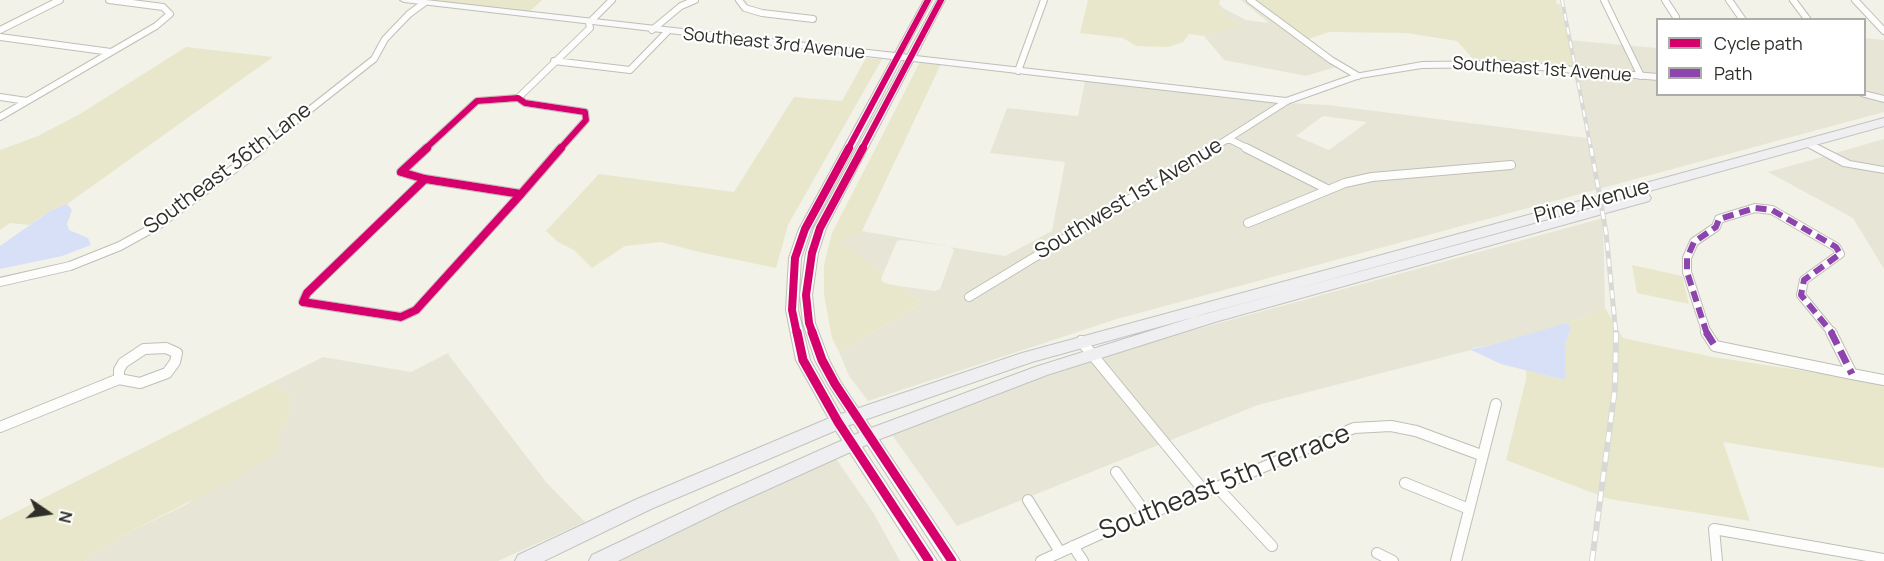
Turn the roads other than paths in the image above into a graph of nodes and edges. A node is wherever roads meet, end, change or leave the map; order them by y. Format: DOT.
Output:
graph roads {
  1 [pos="60,0"];
  2 [pos="110,0"];
  3 [pos="404,0"];
  4 [pos="612,0"];
  5 [pos="695,0"];
  6 [pos="739,0"];
  7 [pos="928,0"];
  8 [pos="941,0"];
  9 [pos="1044,0"];
  10 [pos="1250,0"];
  11 [pos="1604,0"];
  12 [pos="1665,0"];
  13 [pos="1729,0"];
  14 [pos="1793,0"];
  15 [pos="1855,0"];
  16 [pos="424,3"];
  17 [pos="1676,17"];
  18 [pos="1742,18"];
  19 [pos="1806,18"];
  20 [pos="813,20"];
  21 [pos="589,23"];
  22 [pos="0,30"];
  23 [pos="652,30"];
  24 [pos="1884,31"];
  25 [pos="667,32"];
  26 [pos="0,38"];
  27 [pos="111,52"];
  28 [pos="902,58"];
  29 [pos="555,61"];
  30 [pos="1018,71"];
  31 [pos="1358,76"];
  32 [pos="1641,76"];
  33 [pos="1656,77"];
  34 [pos="1866,94"];
  35 [pos="0,97"];
  36 [pos="518,98"];
  37 [pos="1884,99"];
  38 [pos="27,101"];
  39 [pos="1287,101"];
  40 [pos="0,117"];
  41 [pos="1884,122"];
  42 [pos="1884,132"];
  43 [pos="1229,139"];
  44 [pos="1814,146"];
  45 [pos="1511,165"];
  46 [pos="1884,170"];
  47 [pos="425,179"];
  48 [pos="1327,189"];
  49 [pos="521,194"];
  50 [pos="1248,223"];
  51 [pos="0,282"];
  52 [pos="969,297"];
  53 [pos="1086,348"];
  54 [pos="1852,374"];
  55 [pos="119,379"];
  56 [pos="1884,380"];
  57 [pos="1496,404"];
  58 [pos="847,419"];
  59 [pos="0,427"];
  60 [pos="861,439"];
  61 [pos="1481,455"];
  62 [pos="1116,472"];
  63 [pos="1405,483"];
  64 [pos="1217,487"];
  65 [pos="1205,492"];
  66 [pos="1028,500"];
  67 [pos="1468,509"];
  68 [pos="1146,515"];
  69 [pos="1073,546"];
  70 [pos="1272,546"];
  71 [pos="1060,552"];
  72 [pos="1377,553"];
  73 [pos="1884,559"];
  74 [pos="525,561"];
  75 [pos="599,561"];
  76 [pos="929,561"];
  77 [pos="952,561"];
  78 [pos="1041,561"];
  79 [pos="1083,561"];
  80 [pos="1393,561"];
  81 [pos="1456,561"];
  82 [pos="1717,561"];
  1 -- 22 [label="street"];
  2 -- 27 [label="street"];
  3 -- 16 [label="main road, Southeast 3rd Avenue"];
  4 -- 21 [label="street"];
  5 -- 23 [label="street"];
  6 -- 20 [label="street"];
  7 -- 28 [label="main road"];
  8 -- 28 [label="main road"];
  9 -- 30 [label="street"];
  10 -- 31 [label="street"];
  11 -- 32 [label="street"];
  12 -- 17 [label="street"];
  13 -- 18 [label="street"];
  14 -- 19 [label="street"];
  15 -- 24 [label="street"];
  16 -- 21 [label="main road, Southeast 3rd Avenue"];
  16 -- 51 [label="street, Southeast 36th Lane"];
  21 -- 23 [label="main road, Southeast 3rd Avenue"];
  21 -- 29 [label="street"];
  23 -- 25 [label="main road, Southeast 3rd Avenue"];
  25 -- 28 [label="main road, Southeast 3rd Avenue"];
  25 -- 29 [label="street"];
  26 -- 27 [label="street"];
  27 -- 38 [label="street"];
  28 -- 30 [label="main road, Southeast 3rd Avenue"];
  28 -- 58 [label="main road"];
  29 -- 36 [label="street"];
  30 -- 39 [label="main road, Southeast 3rd Avenue"];
  31 -- 32 [label="main road, Southeast 1st Avenue"];
  31 -- 39 [label="main road, Southeast 1st Avenue"];
  32 -- 33 [label="main road, Southeast 1st Avenue"];
  34 -- 37 [label="main road"];
  35 -- 38 [label="street"];
  36 -- 47 [label="street"];
  36 -- 49 [label="street"];
  38 -- 40 [label="street"];
  39 -- 43 [label="street, Southwest 1st Avenue"];
  41 -- 44 [label="highway, Pine Avenue"];
  42 -- 44 [label="highway, Pine Avenue"];
  43 -- 48 [label="street"];
  43 -- 52 [label="street, Southwest 1st Avenue"];
  44 -- 46 [label="main road"];
  44 -- 53 [label="highway, Pine Avenue"];
  45 -- 48 [label="street"];
  47 -- 49 [label="street"];
  47 -- 49 [label="street"];
  48 -- 50 [label="street"];
  53 -- 58 [label="highway"];
  53 -- 60 [label="highway"];
  53 -- 65 [label="street"];
  54 -- 54 [label="street"];
  54 -- 56 [label="street"];
  55 -- 55 [label="street"];
  55 -- 59 [label="street"];
  57 -- 61 [label="street"];
  58 -- 60 [label="main road"];
  58 -- 74 [label="highway"];
  60 -- 75 [label="highway"];
  60 -- 76 [label="main road"];
  60 -- 77 [label="main road"];
  61 -- 64 [label="street, Southeast 5th Terrace"];
  61 -- 67 [label="street"];
  62 -- 68 [label="street"];
  63 -- 67 [label="street"];
  64 -- 65 [label="street, Southeast 5th Terrace"];
  64 -- 70 [label="street"];
  65 -- 68 [label="street, Southeast 5th Terrace"];
  66 -- 71 [label="street"];
  67 -- 81 [label="street"];
  68 -- 69 [label="street, Southeast 5th Terrace"];
  69 -- 71 [label="street, Southeast 5th Terrace"];
  69 -- 79 [label="street"];
  71 -- 78 [label="street, Southeast 5th Terrace"];
  72 -- 80 [label="street"];
  73 -- 82 [label="street"];
}
